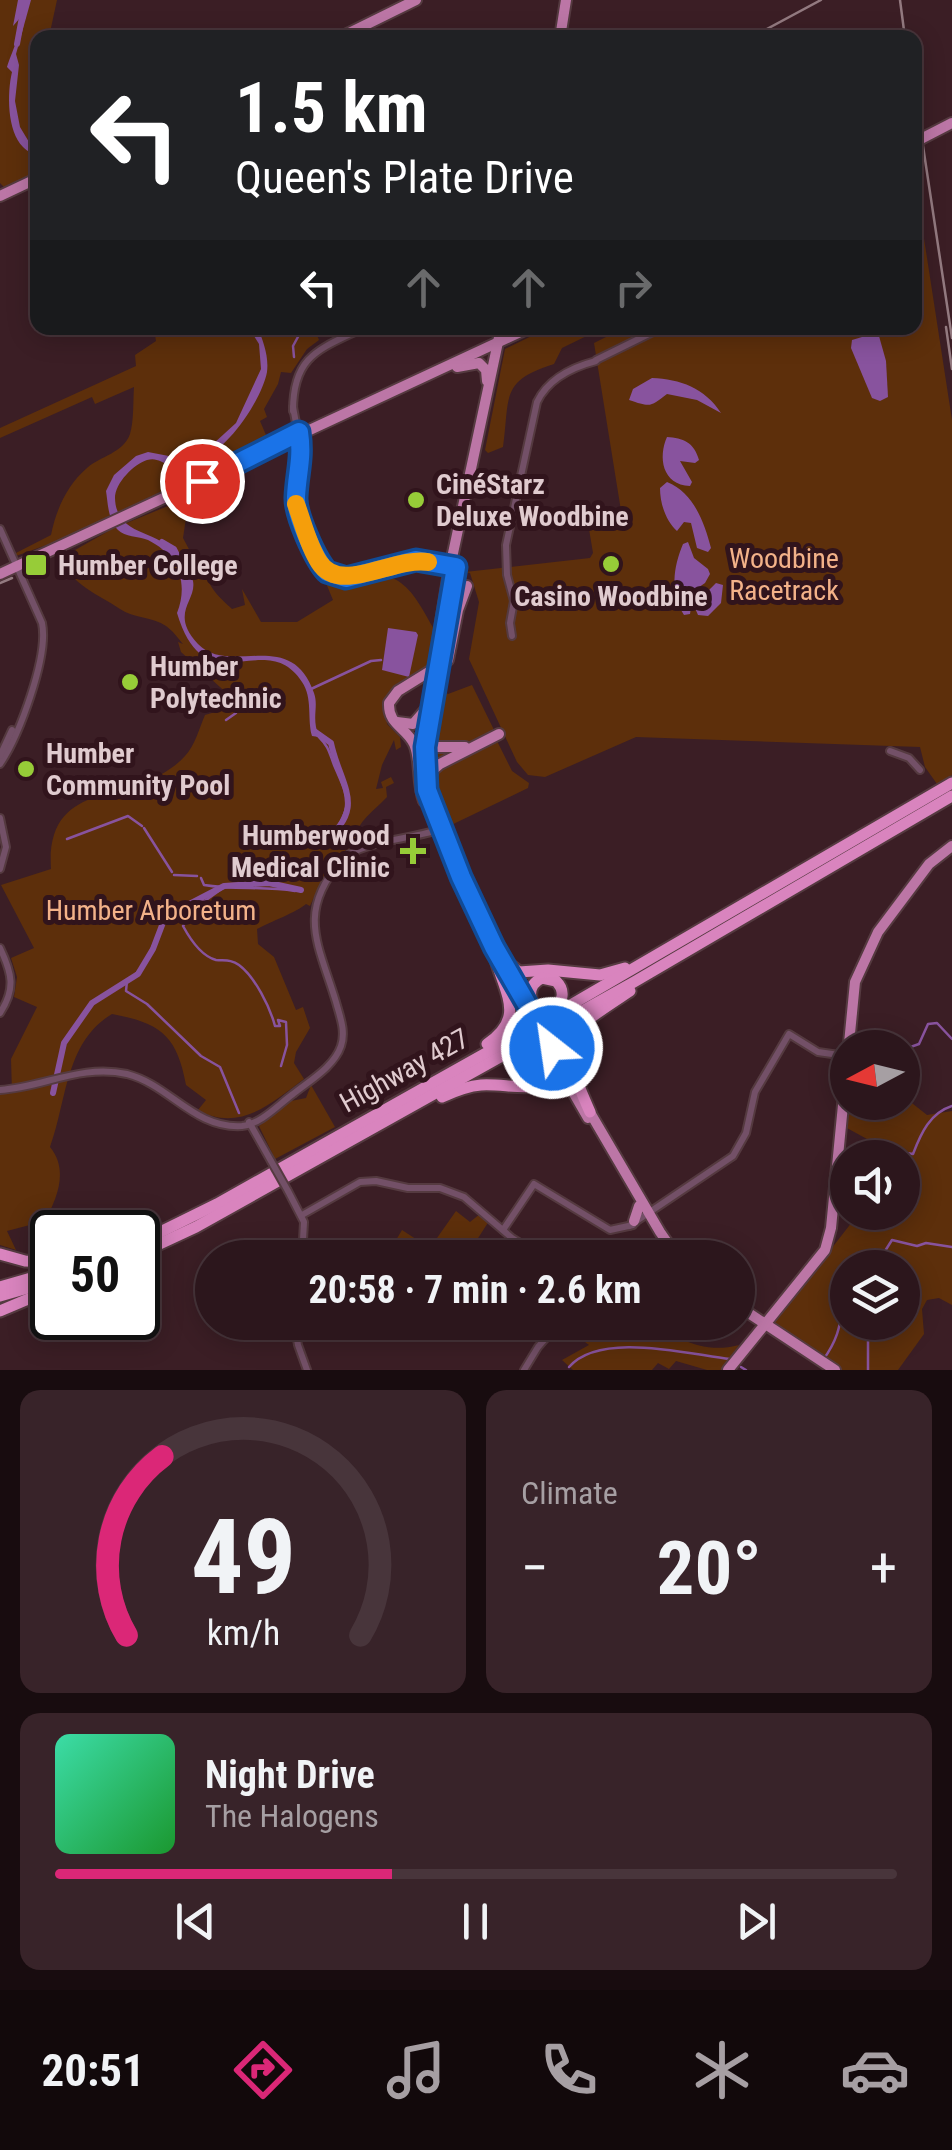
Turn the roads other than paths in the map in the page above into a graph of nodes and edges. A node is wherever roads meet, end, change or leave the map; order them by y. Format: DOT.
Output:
graph roads {
  1 [pos="416,0"];
  2 [pos="566,0"];
  3 [pos="356,30"];
  4 [pos="561,30"];
  5 [pos="952,121"];
  6 [pos="922,136"];
  7 [pos="30,182"];
  8 [pos="0,196"];
  9 [pos="348,335"];
  10 [pos="637,335"];
  11 [pos="647,335"];
  12 [pos="500,336"];
  13 [pos="639,339"];
  14 [pos="460,362"];
  15 [pos="488,389"];
  16 [pos="298,436"];
  17 [pos="106,525"];
  18 [pos="0,529"];
  19 [pos="85,533"];
  20 [pos="1,538"];
  21 [pos="52,550"];
  22 [pos="14,565"];
  23 [pos="453,568"];
  24 [pos="0,571"];
  25 [pos="512,636"];
  26 [pos="435,670"];
  27 [pos="427,708"];
  28 [pos="424,733"];
  29 [pos="420,745"];
  30 [pos="890,750"];
  31 [pos="0,756"];
  32 [pos="0,764"];
  33 [pos="920,770"];
  34 [pos="949,795"];
  35 [pos="428,803"];
  36 [pos="934,804"];
  37 [pos="0,818"];
  38 [pos="437,828"];
  39 [pos="952,848"];
  40 [pos="0,869"];
  41 [pos="484,926"];
  42 [pos="701,937"];
  43 [pos="0,948"];
  44 [pos="496,960"];
  45 [pos="554,972"];
  46 [pos="515,988"];
  47 [pos="0,1013"];
  48 [pos="534,1017"];
  49 [pos="849,1030"];
  50 [pos="525,1031"];
  51 [pos="547,1040"];
  52 [pos="830,1054"];
  53 [pos="564,1072"];
  54 [pos="0,1090"];
  55 [pos="387,1108"];
  56 [pos="590,1112"];
  57 [pos="840,1120"];
  58 [pos="250,1122"];
  59 [pos="374,1128"];
  60 [pos="302,1215"];
  61 [pos="647,1216"];
  62 [pos="504,1230"];
  63 [pos="160,1239"];
  64 [pos="304,1240"];
  65 [pos="518,1240"];
  66 [pos="663,1240"];
  67 [pos="160,1243"];
  68 [pos="0,1254"];
  69 [pos="30,1261"];
  70 [pos="30,1278"];
  71 [pos="0,1287"];
  72 [pos="30,1287"];
  73 [pos="0,1296"];
  74 [pos="30,1299"];
  75 [pos="0,1311"];
  76 [pos="755,1320"];
  77 [pos="764,1326"];
  78 [pos="297,1340"];
  79 [pos="544,1340"];
  80 [pos="732,1366"];
  81 [pos="826,1367"];
  82 [pos="308,1370"];
  83 [pos="524,1370"];
  1 -- 3 [label="main road"];
  2 -- 4 [label="main road"];
  5 -- 6 [label="main road"];
  7 -- 8 [label="main road"];
  9 -- 16 [label="street"];
  10 -- 13 [label="street"];
  11 -- 13 [label="street"];
  12 -- 14 [label="main road"];
  12 -- 14 [label="main road"];
  12 -- 15 [label="main road"];
  12 -- 23 [label="main road"];
  13 -- 25 [label="street"];
  14 -- 15 [label="main road"];
  14 -- 16 [label="main road"];
  15 -- 23 [label="main road"];
  16 -- 17 [label="main road"];
  16 -- 23 [label="street"];
  17 -- 19 [label="main road"];
  17 -- 21 [label="main road"];
  18 -- 20 [label="street"];
  19 -- 21 [label="main road"];
  19 -- 22 [label="main road"];
  20 -- 22 [label="street"];
  21 -- 22 [label="main road"];
  22 -- 24 [label="main road"];
  22 -- 31 [label="street"];
  22 -- 32 [label="street"];
  23 -- 26 [label="main road"];
  26 -- 27 [label="main road"];
  26 -- 29 [label="main road"];
  27 -- 28 [label="main road"];
  27 -- 29 [label="main road"];
  28 -- 29 [label="main road"];
  28 -- 35 [label="main road"];
  29 -- 35 [label="main road"];
  29 -- 35 [label="main road"];
  30 -- 33 [label="street"];
  34 -- 36 [label="highway, Highway 427"];
  35 -- 38 [label="main road"];
  36 -- 42 [label="highway, Highway 427"];
  36 -- 42 [label="highway, Highway 427"];
  37 -- 40 [label="street"];
  38 -- 41 [label="main road"];
  38 -- 44 [label="main road"];
  38 -- 58 [label="street"];
  39 -- 49 [label="main road"];
  41 -- 45 [label="highway"];
  41 -- 46 [label="main road"];
  42 -- 45 [label="highway"];
  42 -- 50 [label="highway, Highway 427"];
  42 -- 51 [label="highway, Highway 427"];
  42 -- 56 [label="highway"];
  43 -- 47 [label="street"];
  44 -- 46 [label="main road"];
  44 -- 55 [label="highway"];
  45 -- 46 [label="highway"];
  46 -- 48 [label="main road"];
  48 -- 50 [label="highway"];
  48 -- 51 [label="highway, bridge"];
  50 -- 55 [label="highway, Highway 427"];
  51 -- 53 [label="main road"];
  51 -- 59 [label="highway, Highway 427"];
  52 -- 61 [label="street"];
  53 -- 56 [label="main road"];
  53 -- 59 [label="highway"];
  53 -- 61 [label="main road"];
  54 -- 58 [label="street"];
  55 -- 63 [label="highway, Highway 427"];
  56 -- 61 [label="main road"];
  57 -- 77 [label="main road"];
  58 -- 60 [label="street, bridge"];
  59 -- 67 [label="highway, Highway 427"];
  60 -- 62 [label="street"];
  60 -- 64 [label="street"];
  61 -- 62 [label="street"];
  61 -- 66 [label="main road"];
  62 -- 65 [label="street"];
  68 -- 69 [label="highway"];
  70 -- 71 [label="highway"];
  72 -- 73 [label="highway"];
  74 -- 75 [label="highway"];
  76 -- 77 [label="main road"];
  77 -- 80 [label="main road"];
  77 -- 81 [label="main road"];
  78 -- 82 [label="street"];
  79 -- 83 [label="street"];
}
